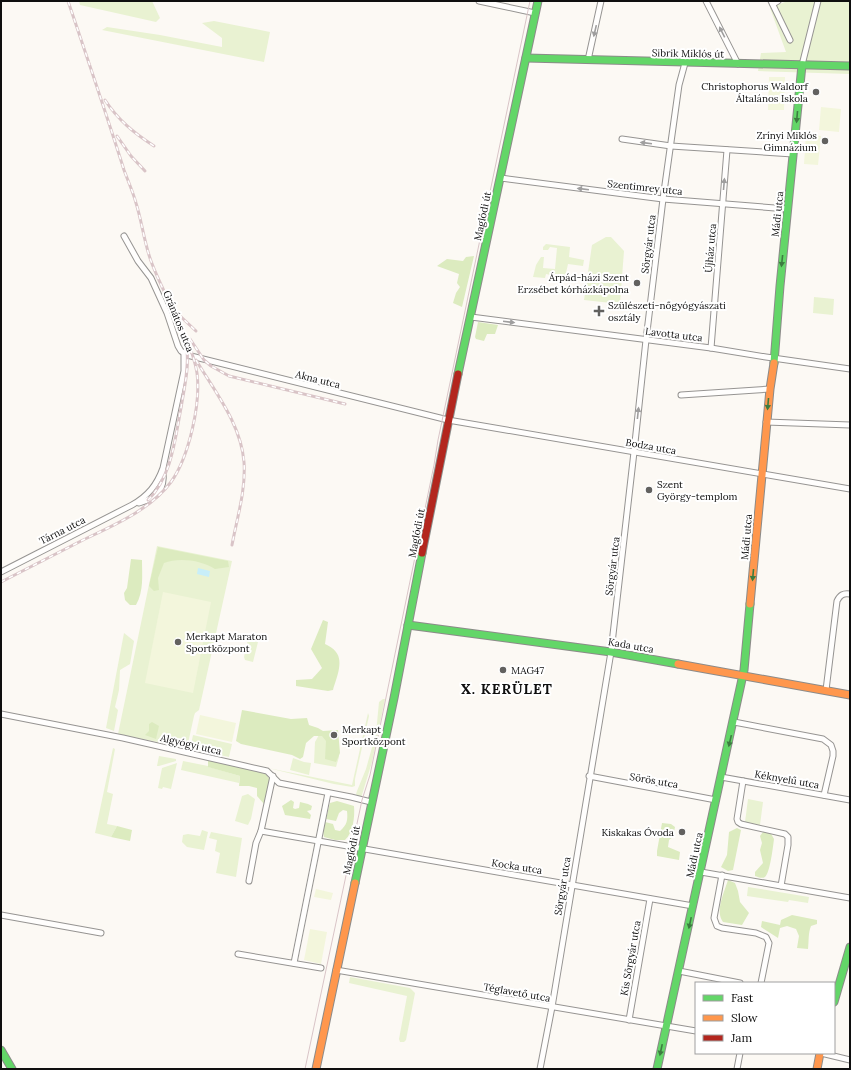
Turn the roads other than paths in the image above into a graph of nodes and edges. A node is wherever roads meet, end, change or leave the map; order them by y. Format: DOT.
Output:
graph roads {
  1 [pos="479,1"];
  2 [pos="538,1"];
  3 [pos="601,1"];
  4 [pos="706,1"];
  5 [pos="778,1"];
  6 [pos="818,1"];
  7 [pos="772,3"];
  8 [pos="536,13"];
  9 [pos="790,40"];
  10 [pos="526,58"];
  11 [pos="588,60"];
  12 [pos="685,63"];
  13 [pos="738,64"];
  14 [pos="802,65"];
  15 [pos="850,66"];
  16 [pos="622,139"];
  17 [pos="671,146"];
  18 [pos="727,150"];
  19 [pos="793,154"];
  20 [pos="501,178"];
  21 [pos="663,199"];
  22 [pos="723,203"];
  23 [pos="788,209"];
  24 [pos="124,236"];
  25 [pos="471,317"];
  26 [pos="646,340"];
  27 [pos="711,348"];
  28 [pos="184,353"];
  29 [pos="774,358"];
  30 [pos="850,369"];
  31 [pos="770,389"];
  32 [pos="681,395"];
  33 [pos="448,420"];
  34 [pos="766,422"];
  35 [pos="850,425"];
  36 [pos="634,452"];
  37 [pos="762,474"];
  38 [pos="850,489"];
  39 [pos="132,505"];
  40 [pos="1,572"];
  41 [pos="847,594"];
  42 [pos="408,625"];
  43 [pos="611,652"];
  44 [pos="743,675"];
  45 [pos="826,690"];
  46 [pos="850,695"];
  47 [pos="1,714"];
  48 [pos="734,722"];
  49 [pos="273,776"];
  50 [pos="589,776"];
  51 [pos="722,777"];
  52 [pos="743,781"];
  53 [pos="328,793"];
  54 [pos="824,795"];
  55 [pos="716,800"];
  56 [pos="850,800"];
  57 [pos="371,802"];
  58 [pos="261,831"];
  59 [pos="318,841"];
  60 [pos="362,849"];
  61 [pos="701,872"];
  62 [pos="722,875"];
  63 [pos="249,881"];
  64 [pos="571,884"];
  65 [pos="781,886"];
  66 [pos="850,898"];
  67 [pos="650,899"];
  68 [pos="693,906"];
  69 [pos="1,915"];
  70 [pos="101,933"];
  71 [pos="850,947"];
  72 [pos="238,954"];
  73 [pos="294,963"];
  74 [pos="321,968"];
  75 [pos="336,970"];
  76 [pos="679,971"];
  77 [pos="735,982"];
  78 [pos="761,982"];
  79 [pos="835,999"];
  80 [pos="552,1007"];
  81 [pos="629,1020"];
  82 [pos="667,1026"];
  83 [pos="695,1030"];
  84 [pos="1,1050"];
  85 [pos="740,1054"];
  86 [pos="821,1054"];
  87 [pos="825,1054"];
  88 [pos="850,1060"];
  89 [pos="12,1069"];
  90 [pos="316,1069"];
  91 [pos="540,1069"];
  92 [pos="657,1069"];
  93 [pos="737,1069"];
  94 [pos="817,1069"];
  1 -- 8 [label="street"];
  2 -- 8 [label="street, Maglódi út"];
  3 -- 11 [label="street, one-way"];
  13 -- 4 [label="street, one-way"];
  5 -- 7 [label="street"];
  6 -- 14 [label="street, Mádi utca"];
  7 -- 9 [label="street"];
  8 -- 10 [label="street, Maglódi út"];
  10 -- 11 [label="street, Sibrik Miklós út"];
  10 -- 20 [label="street, Maglódi út"];
  11 -- 12 [label="street, Sibrik Miklós út"];
  12 -- 13 [label="street, Sibrik Miklós út"];
  12 -- 17 [label="street, Sörgyár utca"];
  13 -- 14 [label="street, Sibrik Miklós út"];
  14 -- 15 [label="street, Sibrik Miklós út"];
  14 -- 19 [label="street, Mádi utca, one-way"];
  17 -- 16 [label="street, one-way"];
  17 -- 18 [label="street"];
  17 -- 21 [label="street, Sörgyár utca"];
  18 -- 19 [label="street"];
  22 -- 18 [label="street, Újház utca, one-way"];
  19 -- 23 [label="street, Mádi utca"];
  21 -- 20 [label="street, Szentimrey utca, one-way"];
  20 -- 25 [label="street, Maglódi út"];
  21 -- 22 [label="street, Szentimrey utca"];
  21 -- 26 [label="street, Sörgyár utca"];
  22 -- 23 [label="street, Szentimrey utca"];
  22 -- 27 [label="street, Újház utca"];
  23 -- 29 [label="street, Mádi utca, one-way"];
  24 -- 28 [label="street, Gránátos utca"];
  25 -- 26 [label="street, Lavotta utca, one-way"];
  25 -- 33 [label="street, Maglódi út"];
  26 -- 27 [label="street, Lavotta utca"];
  36 -- 26 [label="street, Sörgyár utca, one-way"];
  27 -- 29 [label="street, Lavotta utca"];
  28 -- 33 [label="street, Akna utca"];
  28 -- 39 [label="street, Gránátos utca"];
  29 -- 30 [label="street, Lavotta utca"];
  29 -- 31 [label="street, Mádi utca"];
  31 -- 32 [label="street"];
  31 -- 34 [label="street, Mádi utca, one-way"];
  33 -- 36 [label="street, Bodza utca"];
  33 -- 42 [label="street, Maglódi út"];
  34 -- 35 [label="street"];
  34 -- 37 [label="street, Mádi utca"];
  36 -- 37 [label="street, Bodza utca"];
  36 -- 43 [label="street, Sörgyár utca"];
  37 -- 38 [label="street, Bodza utca"];
  37 -- 44 [label="street, Mádi utca, one-way"];
  39 -- 40 [label="street, Tárna utca"];
  41 -- 45 [label="street"];
  42 -- 43 [label="street, Kada utca"];
  42 -- 57 [label="street, Maglódi út"];
  43 -- 44 [label="street, Kada utca"];
  43 -- 50 [label="street, Sörgyár utca"];
  44 -- 45 [label="street, Kada utca"];
  44 -- 48 [label="street, Mádi utca"];
  45 -- 46 [label="street, Kada utca"];
  47 -- 49 [label="street, Algyógyi utca"];
  48 -- 51 [label="street, Mádi utca, one-way"];
  48 -- 54 [label="street"];
  49 -- 53 [label="street, Algyógyi utca"];
  49 -- 58 [label="street"];
  50 -- 55 [label="street, Sörös utca"];
  50 -- 64 [label="street, Sörgyár utca"];
  51 -- 52 [label="street, Kéknyelű utca"];
  51 -- 55 [label="street, Mádi utca"];
  52 -- 54 [label="street, Kéknyelű utca"];
  52 -- 65 [label="street"];
  53 -- 57 [label="street, Algyógyi utca"];
  53 -- 59 [label="street"];
  54 -- 56 [label="street, Kéknyelű utca"];
  55 -- 61 [label="street, Mádi utca"];
  57 -- 60 [label="street, Maglódi út"];
  58 -- 59 [label="street, Kocka utca"];
  58 -- 63 [label="street"];
  59 -- 60 [label="street, Kocka utca"];
  59 -- 73 [label="street"];
  60 -- 64 [label="street, Kocka utca"];
  60 -- 75 [label="street, Maglódi út"];
  61 -- 62 [label="street"];
  61 -- 68 [label="street, Mádi utca"];
  62 -- 65 [label="street"];
  62 -- 78 [label="street"];
  64 -- 67 [label="street, Kocka utca"];
  64 -- 80 [label="street, Sörgyár utca"];
  65 -- 66 [label="street"];
  67 -- 68 [label="street, Kocka utca"];
  67 -- 81 [label="street, Kis Sörgyár utca"];
  68 -- 76 [label="street, Mádi utca, one-way"];
  69 -- 70 [label="street"];
  71 -- 79 [label="street"];
  72 -- 73 [label="street"];
  73 -- 74 [label="street"];
  75 -- 80 [label="street, Téglavető utca"];
  75 -- 90 [label="street, Maglódi út"];
  76 -- 77 [label="street"];
  76 -- 82 [label="street, Mádi utca"];
  80 -- 81 [label="street, Téglavető utca"];
  80 -- 91 [label="street, Sörgyár utca"];
  81 -- 82 [label="street, Téglavető utca"];
  82 -- 83 [label="street, Téglavető utca"];
  82 -- 92 [label="street, Mádi utca, one-way"];
  84 -- 89 [label="street"];
  85 -- 93 [label="street"];
  86 -- 94 [label="street"];
  87 -- 88 [label="street"];
}
